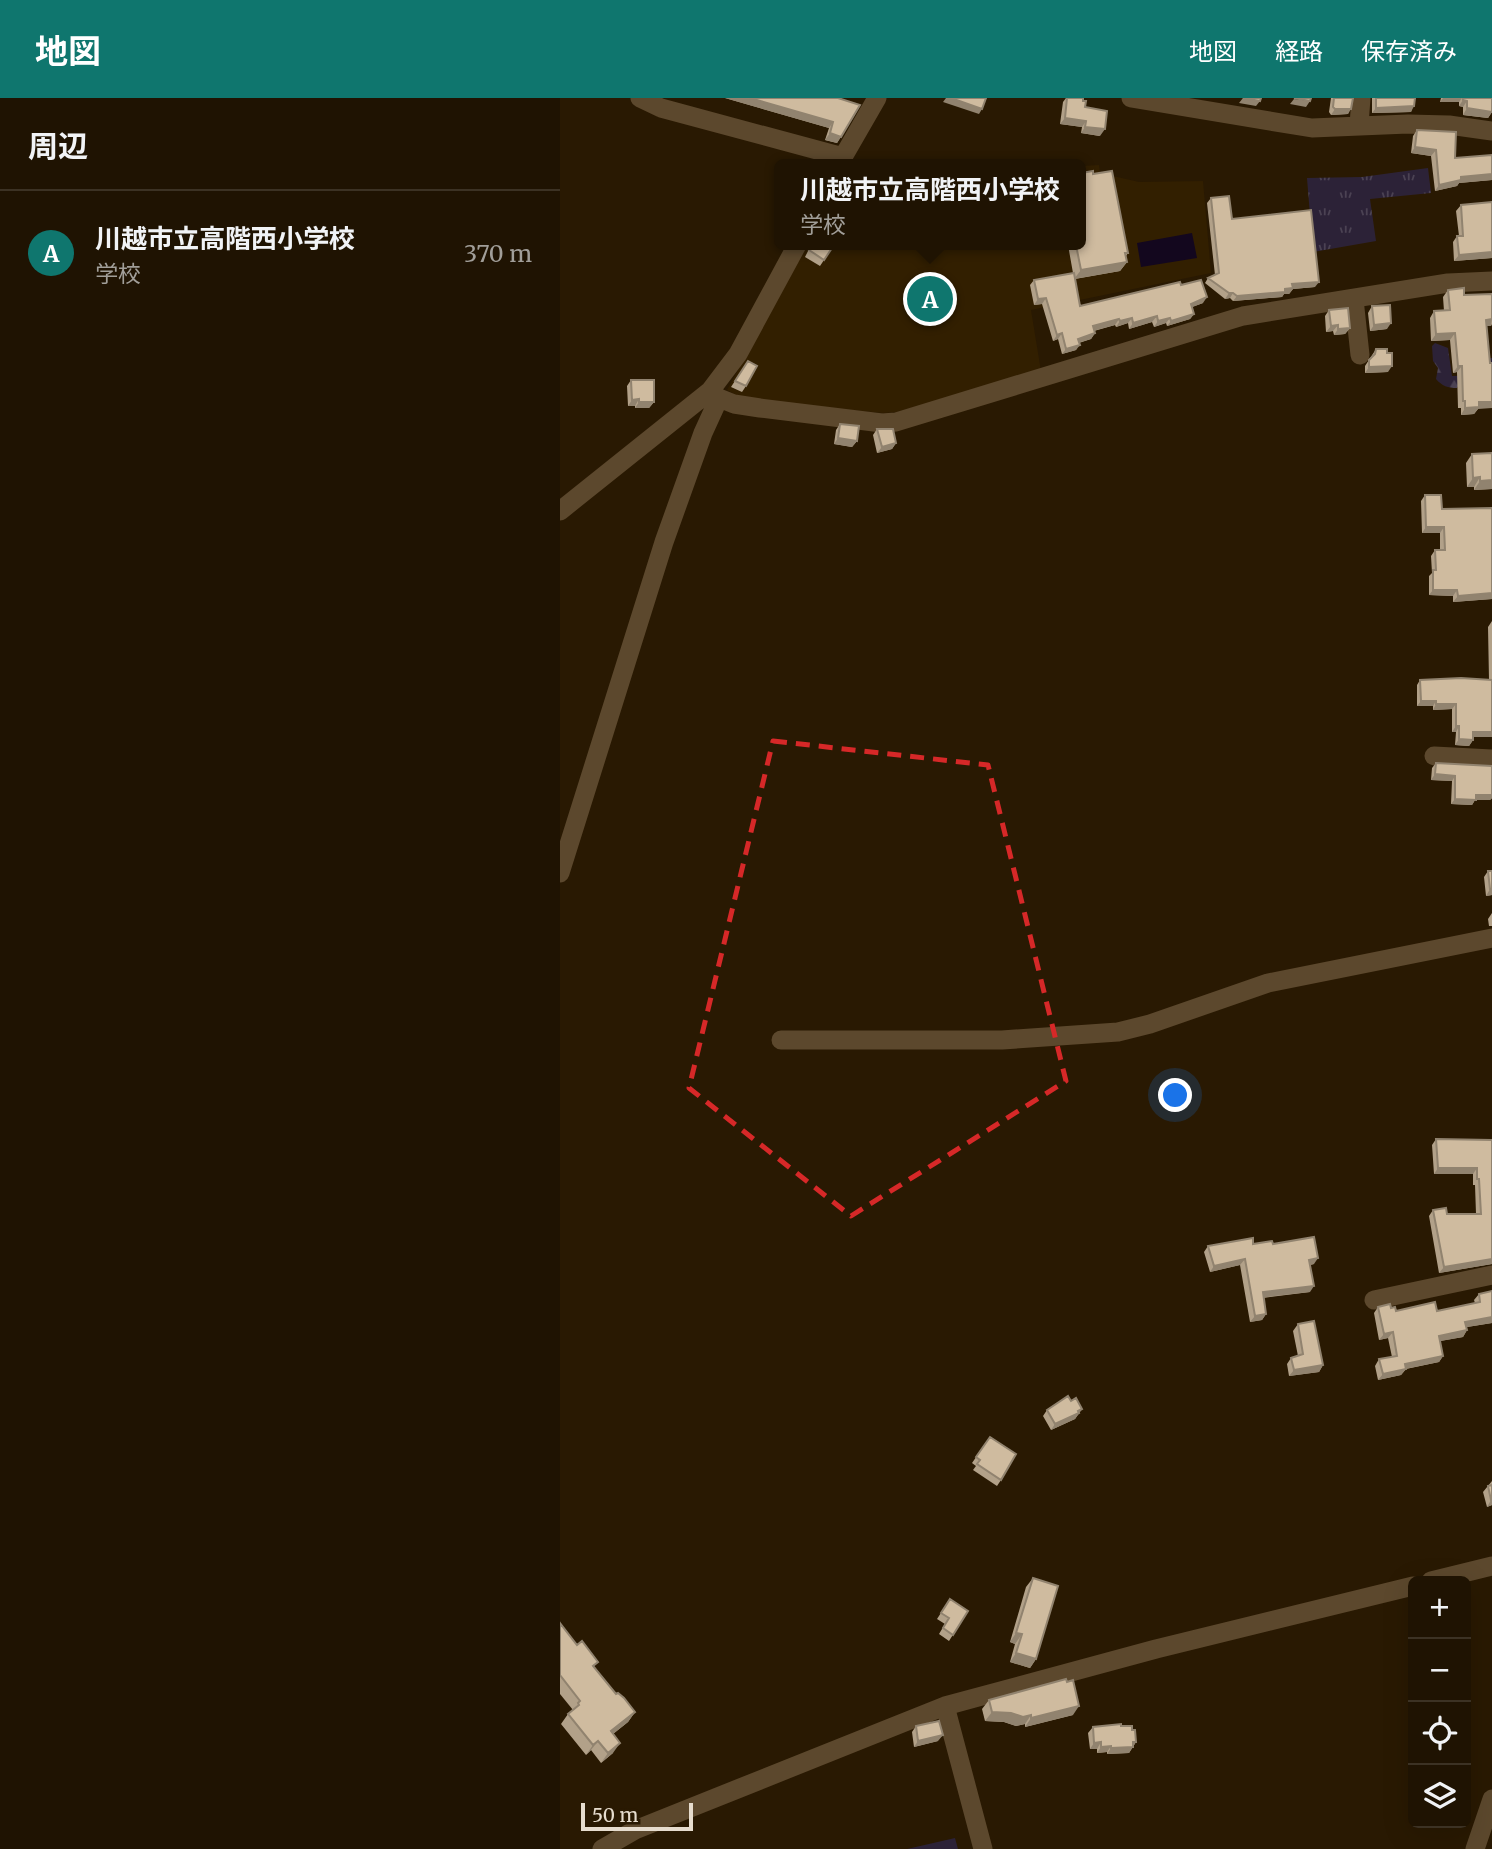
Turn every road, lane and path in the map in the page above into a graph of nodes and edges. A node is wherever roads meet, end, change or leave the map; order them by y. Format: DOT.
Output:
graph roads {
  1 [pos="640,98"];
  2 [pos="877,98"];
  3 [pos="1131,98"];
  4 [pos="1361,98"];
  5 [pos="1223,106"];
  6 [pos="1359,125"];
  7 [pos="1492,131"];
  8 [pos="834,159"];
  9 [pos="842,159"];
  10 [pos="794,250"];
  11 [pos="1492,281"];
  12 [pos="1354,299"];
  13 [pos="1360,355"];
  14 [pos="715,395"];
  15 [pos="560,511"];
  16 [pos="1434,756"];
  17 [pos="1492,759"];
  18 [pos="560,873"];
  19 [pos="1492,938"];
  20 [pos="780,1040"];
  21 [pos="1492,1275"];
  22 [pos="1374,1300"];
  23 [pos="1492,1566"];
  24 [pos="1451,1576"];
  25 [pos="1408,1587"];
  26 [pos="945,1706"];
  27 [pos="1492,1798"];
  28 [pos="601,1849"];
  29 [pos="983,1849"];
  30 [pos="1475,1849"];
  1 -- 8 [label="street"];
  2 -- 9 [label="street"];
  3 -- 5 [label="street"];
  4 -- 6 [label="street"];
  5 -- 6 [label="street"];
  6 -- 7 [label="street"];
  10 -- 14 [label="street"];
  11 -- 12 [label="street"];
  12 -- 13 [label="street"];
  12 -- 14 [label="street"];
  14 -- 15 [label="street"];
  14 -- 18 [label="street"];
  16 -- 17 [label="street"];
  19 -- 20 [label="street"];
  21 -- 22 [label="street"];
  23 -- 24 [label="street"];
  25 -- 26 [label="street"];
  26 -- 28 [label="street"];
  26 -- 29 [label="street"];
  27 -- 30 [label="street"];
}
